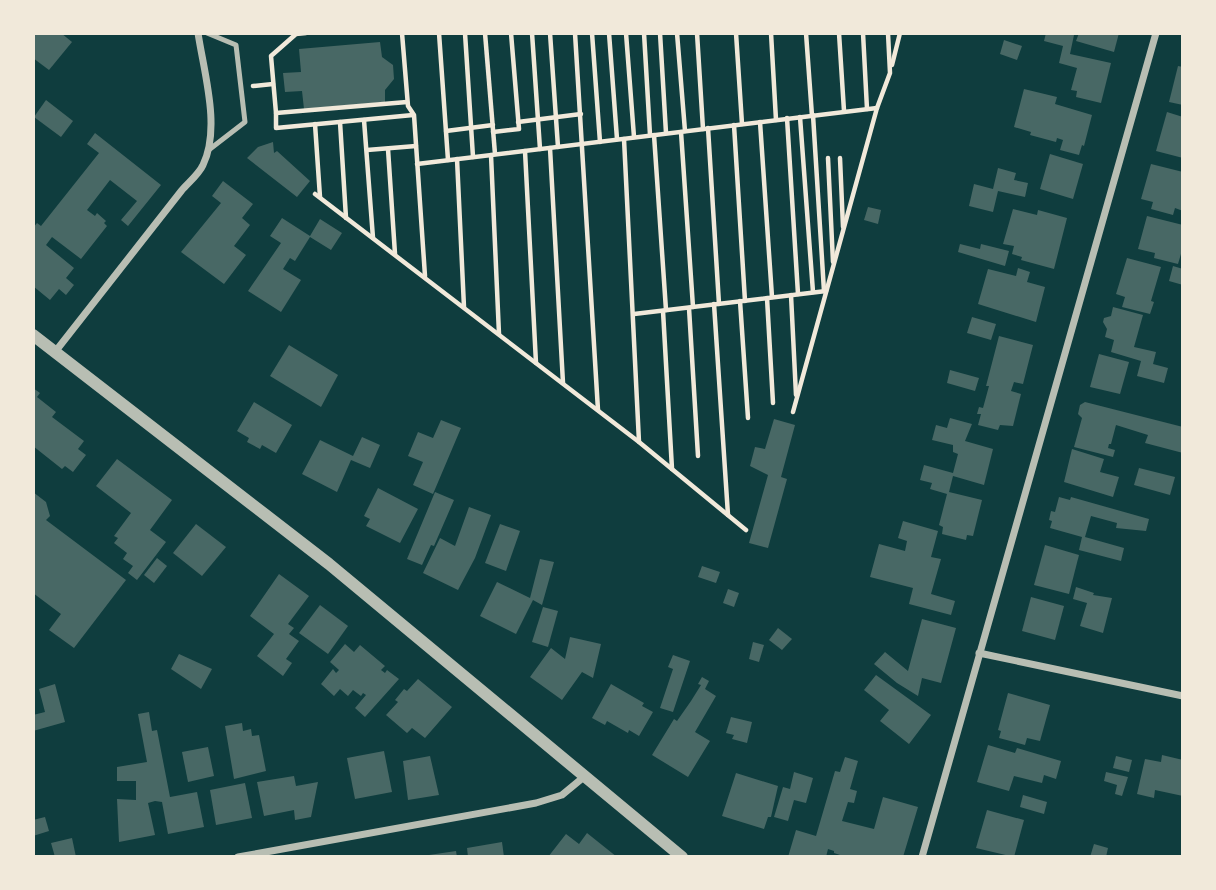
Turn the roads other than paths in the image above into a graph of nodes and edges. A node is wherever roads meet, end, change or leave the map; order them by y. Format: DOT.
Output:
graph roads {
  1 [pos="198,33"];
  2 [pos="207,33"];
  3 [pos="1156,33"];
  4 [pos="210,149"];
  5 [pos="33,335"];
  6 [pos="55,352"];
  7 [pos="979,653"];
  8 [pos="1183,696"];
  9 [pos="585,776"];
  10 [pos="238,857"];
  11 [pos="682,857"];
  12 [pos="922,857"];
  1 -- 4 [label="street"];
  2 -- 4 [label="lane"];
  3 -- 7 [label="street"];
  4 -- 6 [label="street"];
  5 -- 6 [label="street"];
  6 -- 9 [label="street"];
  7 -- 8 [label="street"];
  7 -- 12 [label="street"];
  9 -- 10 [label="street"];
  9 -- 11 [label="street"];
}
